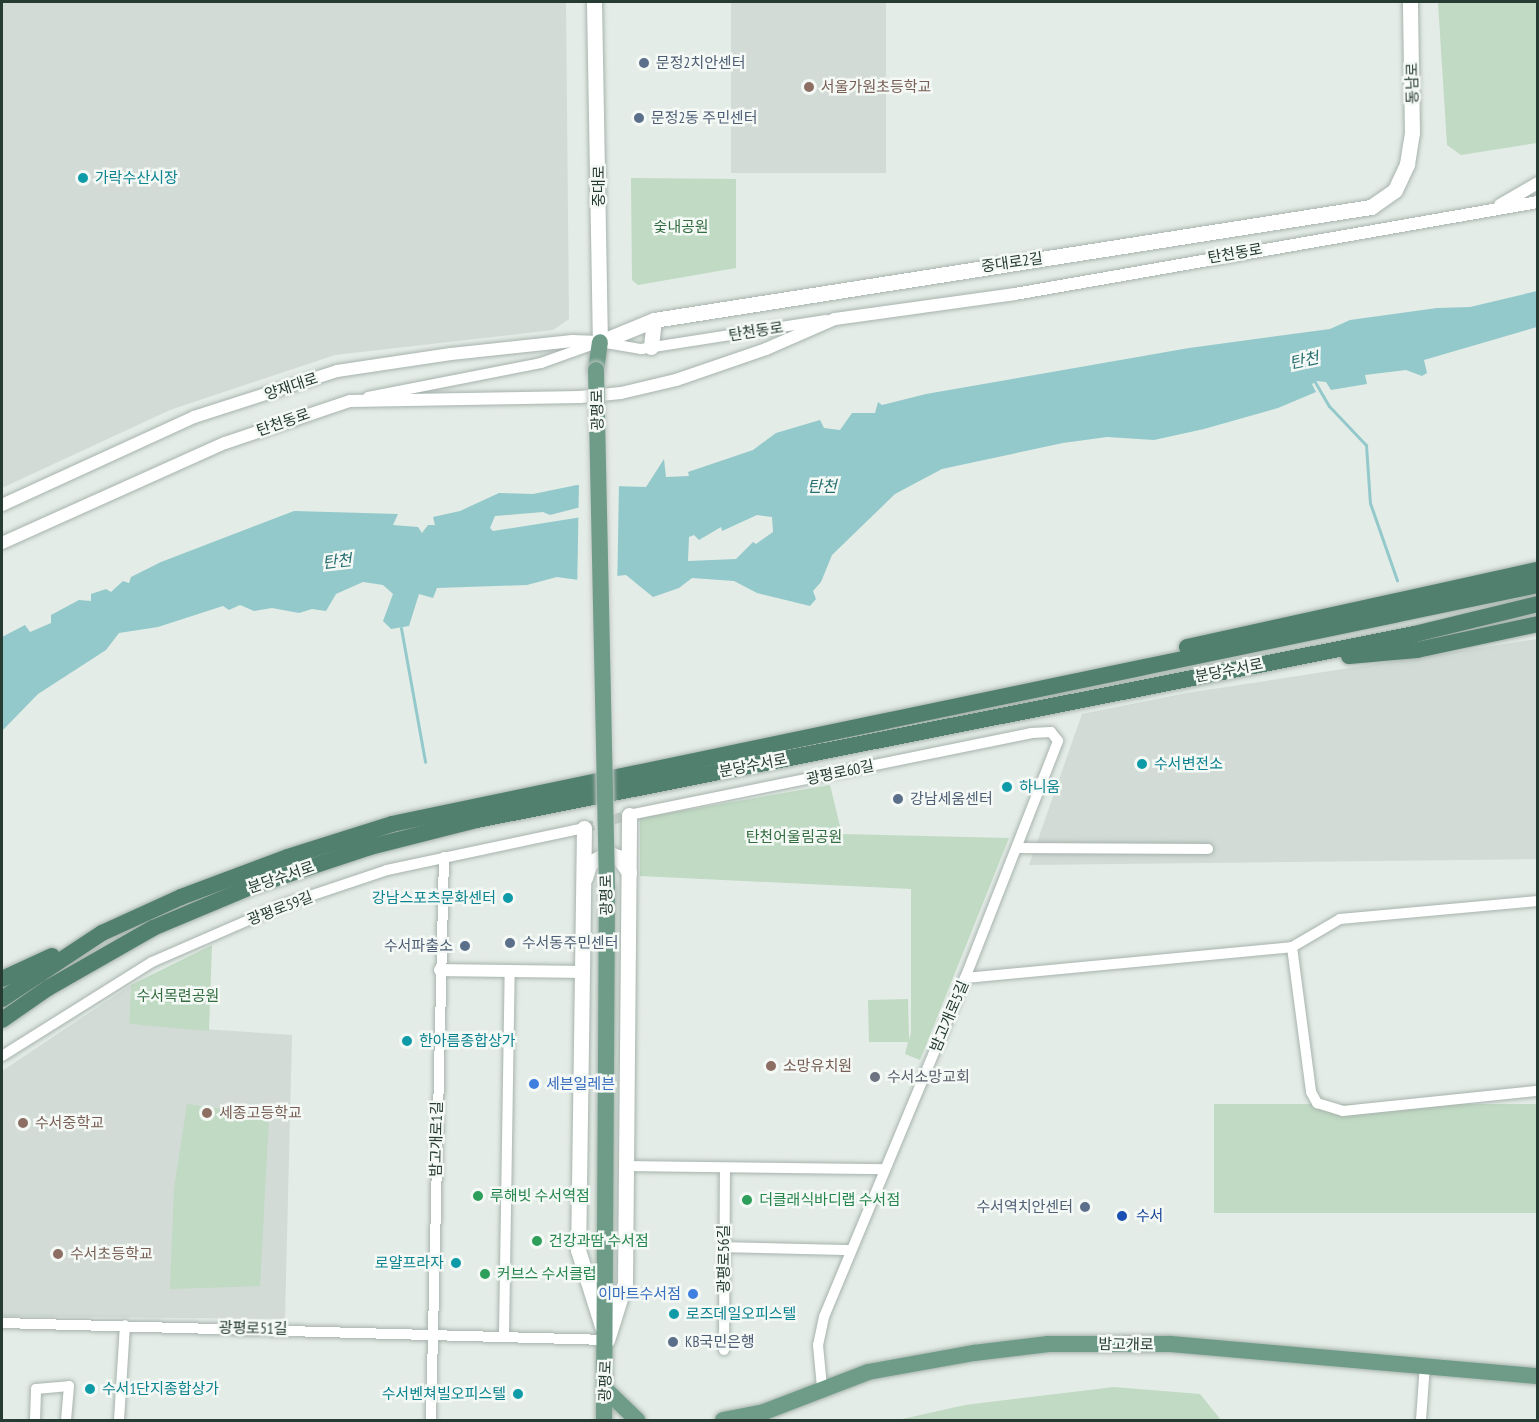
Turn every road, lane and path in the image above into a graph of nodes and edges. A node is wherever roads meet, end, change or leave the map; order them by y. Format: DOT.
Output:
graph roads {
  1 [pos="594,2"];
  2 [pos="1410,2"];
  3 [pos="1407,164"];
  4 [pos="1538,183"];
  5 [pos="1538,202"];
  6 [pos="1491,210"];
  7 [pos="835,319"];
  8 [pos="654,320"];
  9 [pos="600,342"];
  10 [pos="651,347"];
  11 [pos="596,370"];
  12 [pos="350,401"];
  13 [pos="2,505"];
  14 [pos="2,543"];
  15 [pos="1538,570"];
  16 [pos="1538,585"];
  17 [pos="1538,604"];
  18 [pos="1538,624"];
  19 [pos="1416,642"];
  20 [pos="1123,669"];
  21 [pos="1052,732"];
  22 [pos="629,815"];
  23 [pos="584,828"];
  24 [pos="1018,848"];
  25 [pos="1208,849"];
  26 [pos="444,857"];
  27 [pos="629,872"];
  28 [pos="582,888"];
  29 [pos="1538,901"];
  30 [pos="102,933"];
  31 [pos="1292,947"];
  32 [pos="440,970"];
  33 [pos="510,971"];
  34 [pos="581,972"];
  35 [pos="965,978"];
  36 [pos="2,979"];
  37 [pos="2,999"];
  38 [pos="2,1020"];
  39 [pos="2,1056"];
  40 [pos="1538,1091"];
  41 [pos="628,1166"];
  42 [pos="725,1168"];
  43 [pos="883,1169"];
  44 [pos="724,1247"];
  45 [pos="850,1250"];
  46 [pos="2,1323"];
  47 [pos="125,1325"];
  48 [pos="431,1332"];
  49 [pos="504,1334"];
  50 [pos="607,1340"];
  51 [pos="724,1350"];
  52 [pos="1425,1364"];
  53 [pos="1538,1376"];
  54 [pos="822,1387"];
  55 [pos="605,1389"];
  56 [pos="762,1416"];
  57 [pos="35,1420"];
  58 [pos="66,1420"];
  59 [pos="119,1420"];
  60 [pos="431,1420"];
  61 [pos="604,1420"];
  62 [pos="637,1420"];
  63 [pos="723,1420"];
  64 [pos="1421,1420"];
  1 -- 9 [label="main road, 중대로"];
  2 -- 3 [label="main road, 동남로"];
  3 -- 8 [label="main road, 중대로2길"];
  4 -- 6 [label="street"];
  5 -- 6 [label="street, 탄천동로"];
  6 -- 7 [label="street, 탄천동로"];
  7 -- 10 [label="street, 탄천동로"];
  7 -- 12 [label="street"];
  8 -- 9 [label="main road, 중대로2길"];
  8 -- 10 [label="main road"];
  9 -- 10 [label="street, 탄천동로"];
  9 -- 11 [label="main road, 중대로"];
  9 -- 12 [label="street, 탄천동로"];
  9 -- 13 [label="street, 양재대로"];
  11 -- 50 [label="main road, 광평로, bridge"];
  12 -- 14 [label="street, 탄천동로"];
  15 -- 20 [label="highway"];
  16 -- 20 [label="highway, 분당수서로"];
  17 -- 19 [label="highway, 분당수서로"];
  18 -- 19 [label="highway"];
  19 -- 38 [label="highway, 분당수서로"];
  20 -- 30 [label="highway, 분당수서로"];
  21 -- 22 [label="street, 광평로60길"];
  21 -- 24 [label="street, 밤고개로5길"];
  22 -- 27 [label="main road"];
  23 -- 26 [label="street, 광평로59길"];
  23 -- 28 [label="main road"];
  24 -- 25 [label="street"];
  24 -- 35 [label="street, 밤고개로5길"];
  26 -- 32 [label="street, 밤고개로1길"];
  26 -- 39 [label="street, 광평로59길"];
  27 -- 28 [label="main road"];
  27 -- 41 [label="main road"];
  28 -- 34 [label="main road"];
  29 -- 31 [label="street"];
  30 -- 36 [label="highway"];
  30 -- 37 [label="highway, 분당수서로"];
  31 -- 35 [label="street"];
  31 -- 40 [label="street"];
  32 -- 33 [label="street"];
  32 -- 48 [label="street, 밤고개로1길"];
  33 -- 34 [label="street"];
  33 -- 49 [label="street"];
  34 -- 50 [label="main road"];
  35 -- 43 [label="street, 밤고개로5길"];
  41 -- 42 [label="street"];
  41 -- 50 [label="main road"];
  42 -- 43 [label="street"];
  42 -- 44 [label="street, 광평로56길"];
  43 -- 45 [label="street, 밤고개로5길"];
  44 -- 45 [label="street"];
  44 -- 51 [label="street, 광평로56길"];
  45 -- 54 [label="street, 밤고개로5길"];
  46 -- 47 [label="street, 광평로51길"];
  47 -- 48 [label="street, 광평로51길"];
  47 -- 59 [label="street"];
  48 -- 49 [label="street, 광평로51길"];
  48 -- 60 [label="street, 밤고개로1길"];
  49 -- 50 [label="street, 광평로51길"];
  50 -- 55 [label="main road, 광평로"];
  52 -- 53 [label="main road, 밤고개로"];
  52 -- 54 [label="main road, 밤고개로"];
  52 -- 64 [label="street"];
  54 -- 56 [label="main road, 밤고개로"];
  55 -- 61 [label="main road, 광평로"];
  55 -- 62 [label="main road"];
  56 -- 63 [label="main road, 밤고개로"];
  57 -- 58 [label="street"];
}
